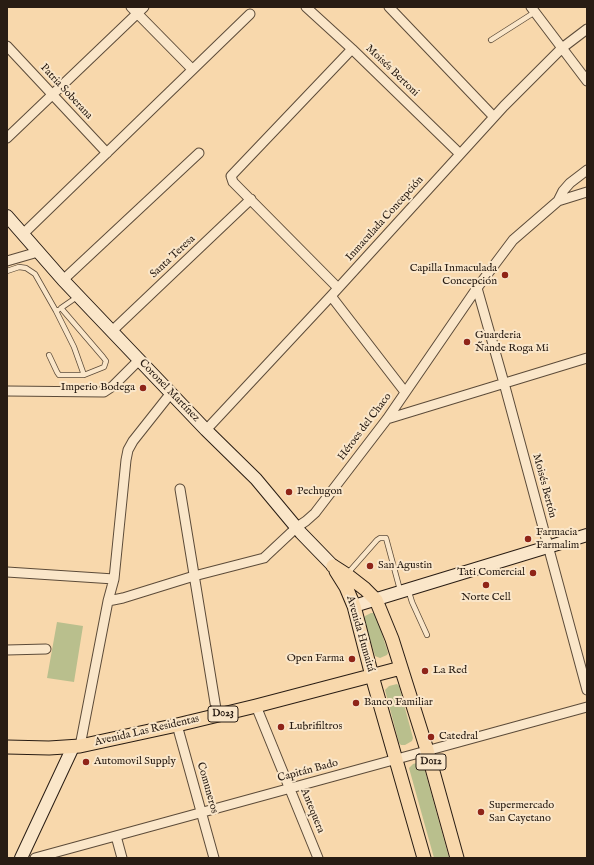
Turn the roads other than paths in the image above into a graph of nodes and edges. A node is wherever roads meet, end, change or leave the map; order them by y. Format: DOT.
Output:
graph roads {
  1 [pos="306,7"];
  2 [pos="389,7"];
  3 [pos="138,9"];
  4 [pos="533,10"];
  5 [pos="250,14"];
  6 [pos="587,29"];
  7 [pos="491,40"];
  8 [pos="7,46"];
  9 [pos="562,48"];
  10 [pos="352,49"];
  11 [pos="192,69"];
  12 [pos="587,81"];
  13 [pos="52,94"];
  14 [pos="494,117"];
  15 [pos="7,138"];
  16 [pos="107,153"];
  17 [pos="199,154"];
  18 [pos="460,154"];
  19 [pos="587,170"];
  20 [pos="587,192"];
  21 [pos="251,199"];
  22 [pos="558,201"];
  23 [pos="7,216"];
  24 [pos="23,234"];
  25 [pos="38,252"];
  26 [pos="7,261"];
  27 [pos="7,271"];
  28 [pos="63,280"];
  29 [pos="338,288"];
  30 [pos="477,288"];
  31 [pos="78,296"];
  32 [pos="331,296"];
  33 [pos="61,308"];
  34 [pos="56,311"];
  35 [pos="112,331"];
  36 [pos="49,354"];
  37 [pos="587,358"];
  38 [pos="140,360"];
  39 [pos="84,375"];
  40 [pos="504,383"];
  41 [pos="7,391"];
  42 [pos="405,392"];
  43 [pos="171,393"];
  44 [pos="387,419"];
  45 [pos="206,430"];
  46 [pos="180,489"];
  47 [pos="297,527"];
  48 [pos="587,535"];
  49 [pos="548,546"];
  50 [pos="333,566"];
  51 [pos="7,572"];
  52 [pos="347,575"];
  53 [pos="194,576"];
  54 [pos="114,579"];
  55 [pos="404,591"];
  56 [pos="376,600"];
  57 [pos="108,601"];
  58 [pos="354,606"];
  59 [pos="426,635"];
  60 [pos="46,649"];
  61 [pos="7,650"];
  62 [pos="401,668"];
  63 [pos="372,676"];
  64 [pos="587,690"];
  65 [pos="256,706"];
  66 [pos="587,707"];
  67 [pos="217,715"];
  68 [pos="177,725"];
  69 [pos="7,747"];
  70 [pos="77,747"];
  71 [pos="427,750"];
  72 [pos="397,759"];
  73 [pos="290,788"];
  74 [pos="201,812"];
  75 [pos="116,836"];
  76 [pos="21,858"];
  77 [pos="35,858"];
  78 [pos="122,858"];
  79 [pos="214,858"];
  80 [pos="318,858"];
  81 [pos="424,858"];
  82 [pos="457,858"];
  1 -- 10 [label="street, Moisés Bertoni"];
  2 -- 14 [label="street"];
  3 -- 11 [label="street"];
  3 -- 13 [label="street"];
  4 -- 7 [label="lane"];
  4 -- 9 [label="street"];
  5 -- 11 [label="street"];
  6 -- 9 [label="street, Inmaculada Concepción"];
  8 -- 13 [label="street, Patria Soberana"];
  9 -- 12 [label="street"];
  9 -- 14 [label="street, Inmaculada Concepción"];
  10 -- 18 [label="street, Moisés Bertoni"];
  10 -- 21 [label="street"];
  11 -- 16 [label="street"];
  13 -- 15 [label="street"];
  13 -- 16 [label="street, Patria Soberana"];
  14 -- 18 [label="street, Inmaculada Concepción"];
  16 -- 24 [label="street"];
  17 -- 28 [label="street"];
  18 -- 29 [label="street, Inmaculada Concepción"];
  19 -- 22 [label="street"];
  20 -- 22 [label="street, Héroes del Chaco"];
  21 -- 29 [label="street"];
  21 -- 35 [label="street, Santa Teresa"];
  22 -- 30 [label="street, Héroes del Chaco"];
  23 -- 24 [label="main road, Coronel Martínez / D012"];
  24 -- 25 [label="main road, Coronel Martínez / D012"];
  25 -- 26 [label="street"];
  25 -- 28 [label="main road, Coronel Martínez / D012"];
  27 -- 34 [label="lane"];
  28 -- 31 [label="main road, Coronel Martínez / D012"];
  29 -- 32 [label="street, Inmaculada Concepción"];
  30 -- 40 [label="street, Moisés Bertón"];
  30 -- 42 [label="street, Héroes del Chaco"];
  31 -- 33 [label="lane"];
  31 -- 35 [label="main road, Coronel Martínez / D012"];
  32 -- 42 [label="street"];
  32 -- 45 [label="street, Inmaculada Concepción"];
  33 -- 34 [label="lane"];
  33 -- 39 [label="lane"];
  34 -- 39 [label="lane"];
  35 -- 38 [label="main road, Coronel Martínez / D012"];
  36 -- 39 [label="lane"];
  37 -- 40 [label="street"];
  38 -- 41 [label="street"];
  38 -- 43 [label="main road, Coronel Martínez / D012"];
  40 -- 44 [label="street"];
  40 -- 49 [label="street, Moisés Bertón"];
  42 -- 44 [label="street, Héroes del Chaco"];
  43 -- 45 [label="main road, Coronel Martínez / D012"];
  43 -- 54 [label="street"];
  44 -- 47 [label="street, Héroes del Chaco"];
  45 -- 47 [label="main road, Coronel Martínez / D012"];
  46 -- 53 [label="street"];
  47 -- 50 [label="main road, Coronel Martínez / D012"];
  47 -- 53 [label="street, Héroes del Chaco"];
  48 -- 49 [label="main road"];
  49 -- 55 [label="main road"];
  49 -- 64 [label="street, Moisés Bertón"];
  50 -- 52 [label="main road, Avenida Humaitá / D012"];
  50 -- 58 [label="main road, Avenida Humaitá / D012"];
  51 -- 54 [label="street"];
  52 -- 55 [label="lane"];
  52 -- 56 [label="main road, Avenida Humaitá / D012"];
  53 -- 57 [label="street, Héroes del Chaco"];
  53 -- 67 [label="street"];
  54 -- 57 [label="street"];
  55 -- 56 [label="main road"];
  55 -- 59 [label="lane"];
  56 -- 58 [label="main road"];
  56 -- 62 [label="main road, Avenida Humaitá / D012"];
  57 -- 70 [label="street"];
  58 -- 63 [label="main road, Avenida Humaitá / D012"];
  60 -- 61 [label="street"];
  62 -- 63 [label="main road, Avenida Las Residentas / D023"];
  62 -- 71 [label="main road, Avenida Humaitá / D012"];
  63 -- 65 [label="main road, Avenida Las Residentas / D023"];
  63 -- 72 [label="main road, Avenida Humaitá / D012"];
  65 -- 67 [label="main road, Avenida Las Residentas / D023"];
  65 -- 73 [label="street, Antequera"];
  66 -- 71 [label="street, Capitán Bado"];
  67 -- 68 [label="main road, Avenida Las Residentas / D023"];
  68 -- 70 [label="main road, Avenida Las Residentas / D023"];
  68 -- 74 [label="street, Comuneros"];
  69 -- 70 [label="main road, Avenida Las Residentas / D023"];
  70 -- 76 [label="main road"];
  71 -- 72 [label="street, Capitán Bado"];
  71 -- 82 [label="main road, Avenida Humaitá / D012"];
  72 -- 73 [label="street, Capitán Bado"];
  72 -- 81 [label="main road, Avenida Humaitá / D012"];
  73 -- 74 [label="street, Capitán Bado"];
  73 -- 80 [label="street, Antequera"];
  74 -- 75 [label="street, Capitán Bado"];
  74 -- 79 [label="street, Comuneros"];
  75 -- 77 [label="street, Capitán Bado"];
  75 -- 78 [label="street"];
}
